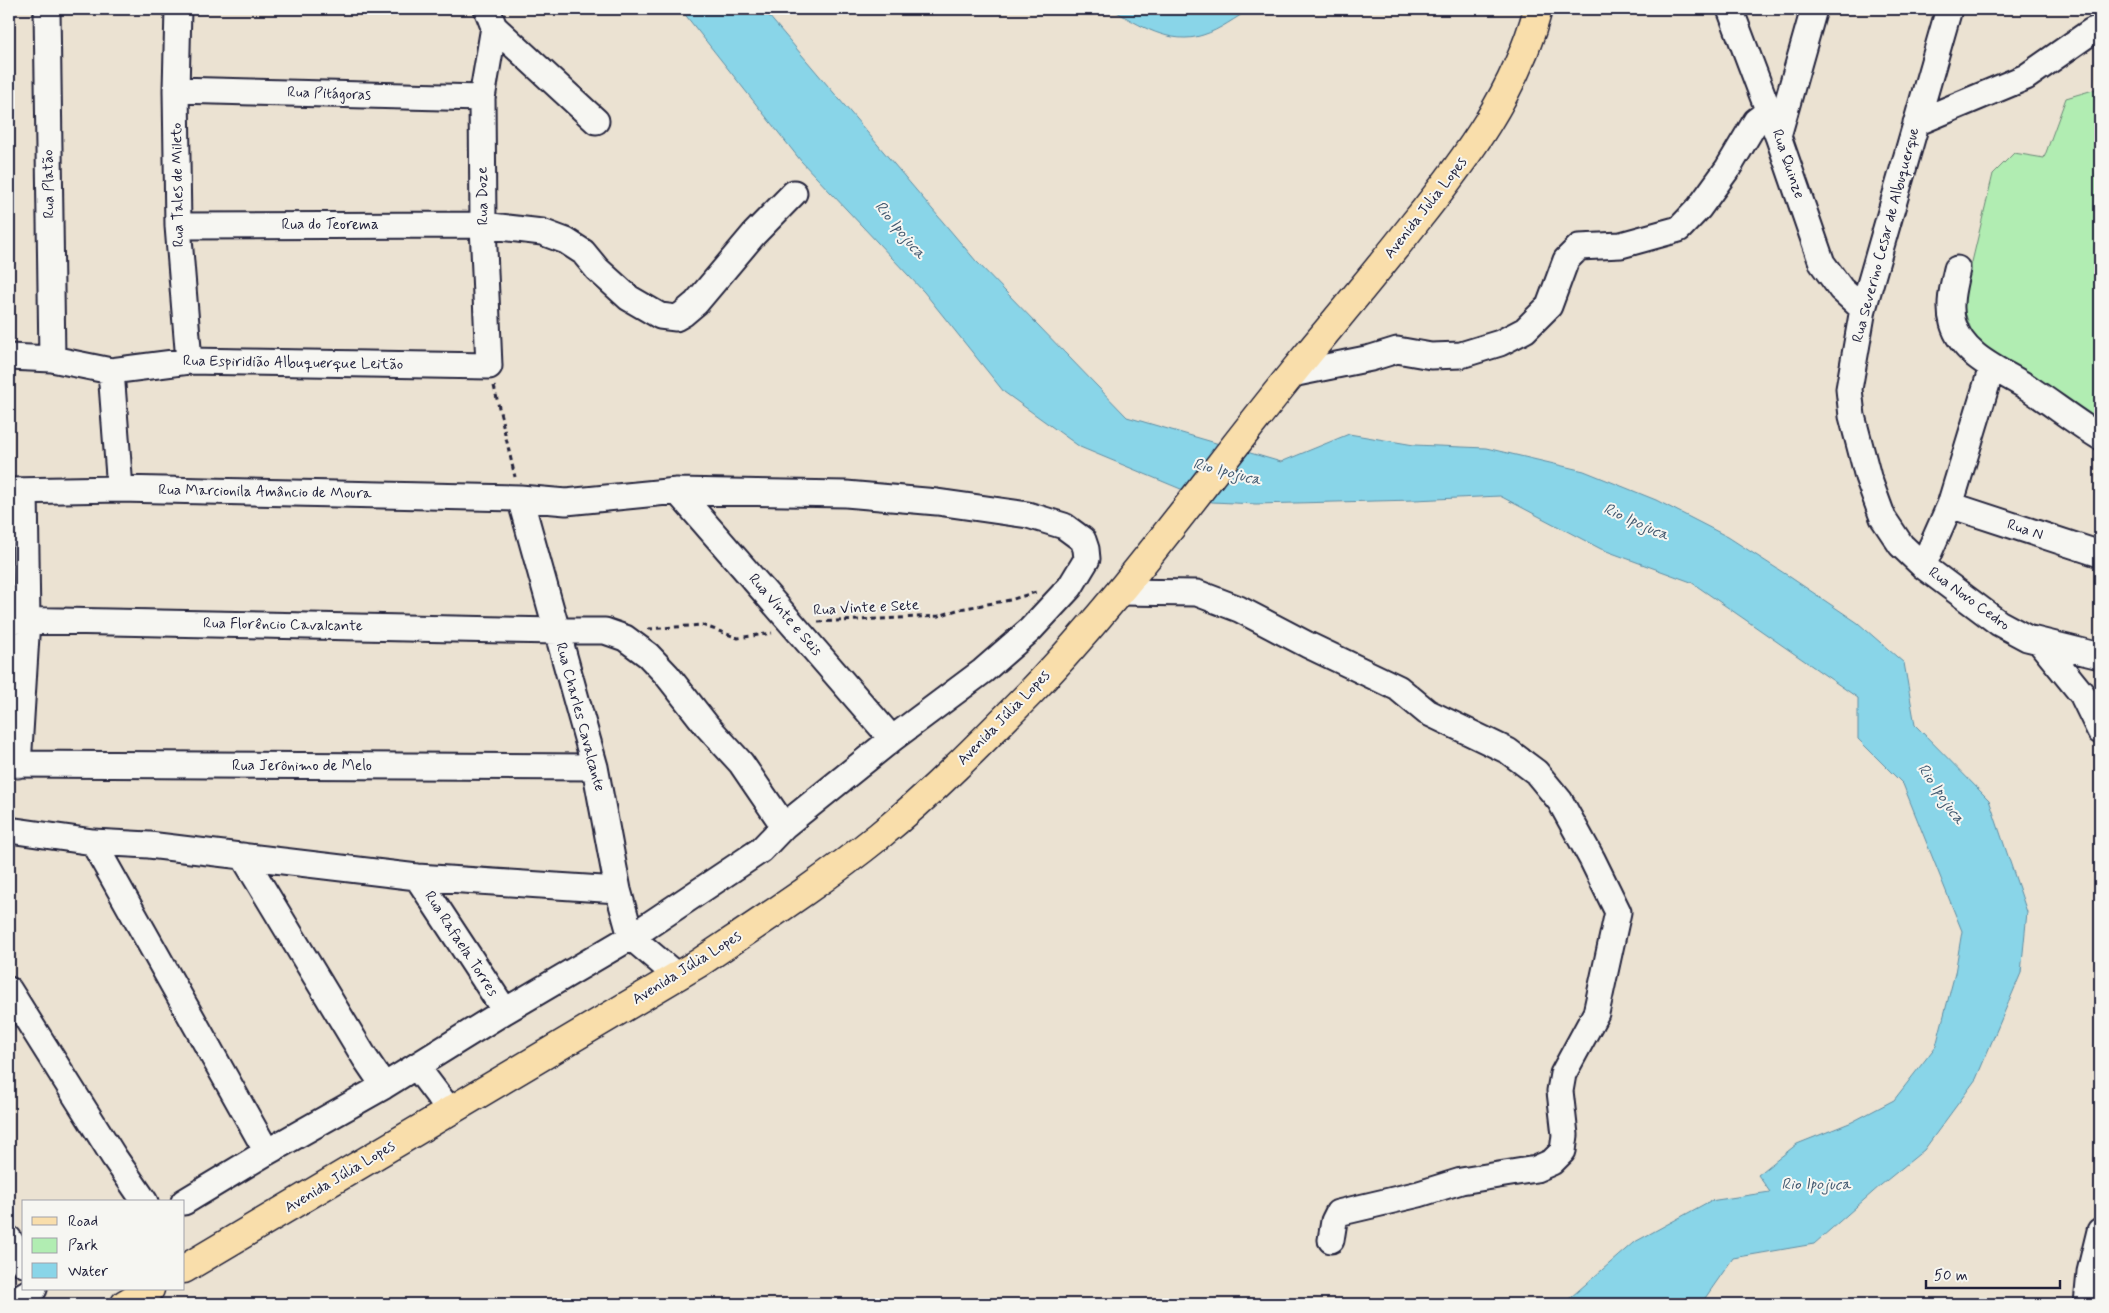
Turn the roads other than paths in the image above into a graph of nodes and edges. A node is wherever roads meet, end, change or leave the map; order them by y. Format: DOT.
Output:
graph roads {
  1 [pos="47,9"];
  2 [pos="178,9"];
  3 [pos="1538,9"];
  4 [pos="1730,9"];
  5 [pos="1814,9"];
  6 [pos="1949,9"];
  7 [pos="491,18"];
  8 [pos="2097,23"];
  9 [pos="176,90"];
  10 [pos="482,98"];
  11 [pos="1769,111"];
  12 [pos="596,121"];
  13 [pos="1916,123"];
  14 [pos="1778,136"];
  15 [pos="794,193"];
  16 [pos="483,225"];
  17 [pos="178,226"];
  18 [pos="1957,270"];
  19 [pos="1863,309"];
  20 [pos="9,358"];
  21 [pos="52,359"];
  22 [pos="189,361"];
  23 [pos="489,366"];
  24 [pos="1992,367"];
  25 [pos="111,371"];
  26 [pos="1287,380"];
  27 [pos="2100,438"];
  28 [pos="120,488"];
  29 [pos="677,490"];
  30 [pos="17,491"];
  31 [pos="520,498"];
  32 [pos="1950,505"];
  33 [pos="2100,554"];
  34 [pos="1923,566"];
  35 [pos="1123,588"];
  36 [pos="18,620"];
  37 [pos="558,631"];
  38 [pos="2039,641"];
  39 [pos="2100,656"];
  40 [pos="2100,731"];
  41 [pos="892,740"];
  42 [pos="13,764"];
  43 [pos="595,767"];
  44 [pos="784,826"];
  45 [pos="9,830"];
  46 [pos="93,842"];
  47 [pos="243,856"];
  48 [pos="417,878"];
  49 [pos="618,890"];
  50 [pos="631,937"];
  51 [pos="677,976"];
  52 [pos="9,990"];
  53 [pos="505,1011"];
  54 [pos="416,1066"];
  55 [pos="384,1086"];
  56 [pos="450,1111"];
  57 [pos="266,1152"];
  58 [pos="144,1200"];
  59 [pos="185,1201"];
  60 [pos="2100,1231"];
  61 [pos="9,1239"];
  62 [pos="1331,1240"];
  63 [pos="22,1261"];
  64 [pos="185,1268"];
  65 [pos="32,1290"];
  66 [pos="148,1290"];
  67 [pos="9,1304"];
  68 [pos="125,1304"];
  69 [pos="2087,1304"];
  1 -- 21 [label="street, Rua Platão"];
  2 -- 9 [label="street, Rua Tales de Mileto"];
  3 -- 26 [label="main road, Avenida Julia Lopes"];
  4 -- 11 [label="street, Rua Quinze"];
  5 -- 14 [label="street"];
  6 -- 13 [label="street, Rua Severino Cesar de Albuquerque"];
  7 -- 10 [label="street, Rua Doze"];
  7 -- 12 [label="street"];
  8 -- 13 [label="street"];
  9 -- 10 [label="street, Rua Pitágoras"];
  9 -- 17 [label="street, Rua Tales de Mileto"];
  10 -- 16 [label="street, Rua Doze"];
  11 -- 14 [label="street, Rua Quinze"];
  11 -- 26 [label="street"];
  13 -- 19 [label="street, Rua Severino Cesar de Albuquerque"];
  14 -- 19 [label="street, Rua Quinze"];
  15 -- 16 [label="street, Rua do Teorema"];
  16 -- 17 [label="street, Rua do Teorema"];
  16 -- 23 [label="street, Rua Doze"];
  17 -- 22 [label="street, Rua Tales de Mileto"];
  18 -- 24 [label="street"];
  19 -- 34 [label="street, Rua Severino Cesar de Albuquerque"];
  20 -- 21 [label="street, Rua Espiridião Albuquerque Leitão"];
  21 -- 25 [label="street, Rua Espiridião Albuquerque Leitão"];
  22 -- 23 [label="street, Rua Espiridião Albuquerque Leitão"];
  22 -- 25 [label="street, Rua Espiridião Albuquerque Leitão"];
  24 -- 27 [label="street"];
  24 -- 32 [label="street"];
  25 -- 28 [label="street"];
  26 -- 35 [label="main road, Avenida Julia Lopes"];
  28 -- 30 [label="street, Rua Marcionila Amâncio de Moura"];
  28 -- 31 [label="street, Rua Marcionila Amâncio de Moura"];
  29 -- 31 [label="street, Rua Marcionila Amâncio de Moura"];
  29 -- 41 [label="street, Rua Vinte e Seis"];
  29 -- 41 [label="street, Rua Marcionila Amâncio de Moura"];
  30 -- 36 [label="street"];
  31 -- 37 [label="street, Rua Charles Cavalcante"];
  32 -- 33 [label="street, Rua N"];
  32 -- 34 [label="street"];
  34 -- 38 [label="street, Rua Novo Cedro"];
  35 -- 51 [label="main road, Avenida Júlia Lopes"];
  35 -- 62 [label="street"];
  36 -- 37 [label="street, Rua Florêncio Cavalcante"];
  36 -- 42 [label="street"];
  37 -- 43 [label="street, Rua Charles Cavalcante"];
  37 -- 44 [label="street, Rua Florêncio Cavalcante"];
  38 -- 39 [label="street, Rua Novo Cedro"];
  38 -- 40 [label="street"];
  41 -- 44 [label="street, Rua Marcionila Amâncio de Moura"];
  42 -- 43 [label="street, Rua Jerônimo de Melo"];
  43 -- 49 [label="street, Rua Charles Cavalcante"];
  44 -- 50 [label="street, Rua Marcionila Amâncio de Moura"];
  45 -- 46 [label="street"];
  46 -- 47 [label="street"];
  46 -- 57 [label="street"];
  47 -- 48 [label="street"];
  47 -- 55 [label="street"];
  48 -- 49 [label="street"];
  48 -- 53 [label="street, Rua Rafaela Torres"];
  49 -- 50 [label="street, Rua Charles Cavalcante"];
  50 -- 51 [label="street"];
  50 -- 53 [label="street, Rua Marcionila Amâncio de Moura"];
  51 -- 56 [label="main road, Avenida Júlia Lopes"];
  52 -- 58 [label="street"];
  53 -- 54 [label="street, Rua Marcionila Amâncio de Moura"];
  54 -- 55 [label="street, Rua Marcionila Amâncio de Moura"];
  54 -- 56 [label="street"];
  55 -- 57 [label="street, Rua Marcionila Amâncio de Moura"];
  56 -- 64 [label="main road, Avenida Júlia Lopes"];
  57 -- 59 [label="street, Rua Marcionila Amâncio de Moura"];
  60 -- 69 [label="street"];
  61 -- 63 [label="street"];
  65 -- 67 [label="street"];
  66 -- 68 [label="main road"];
}
